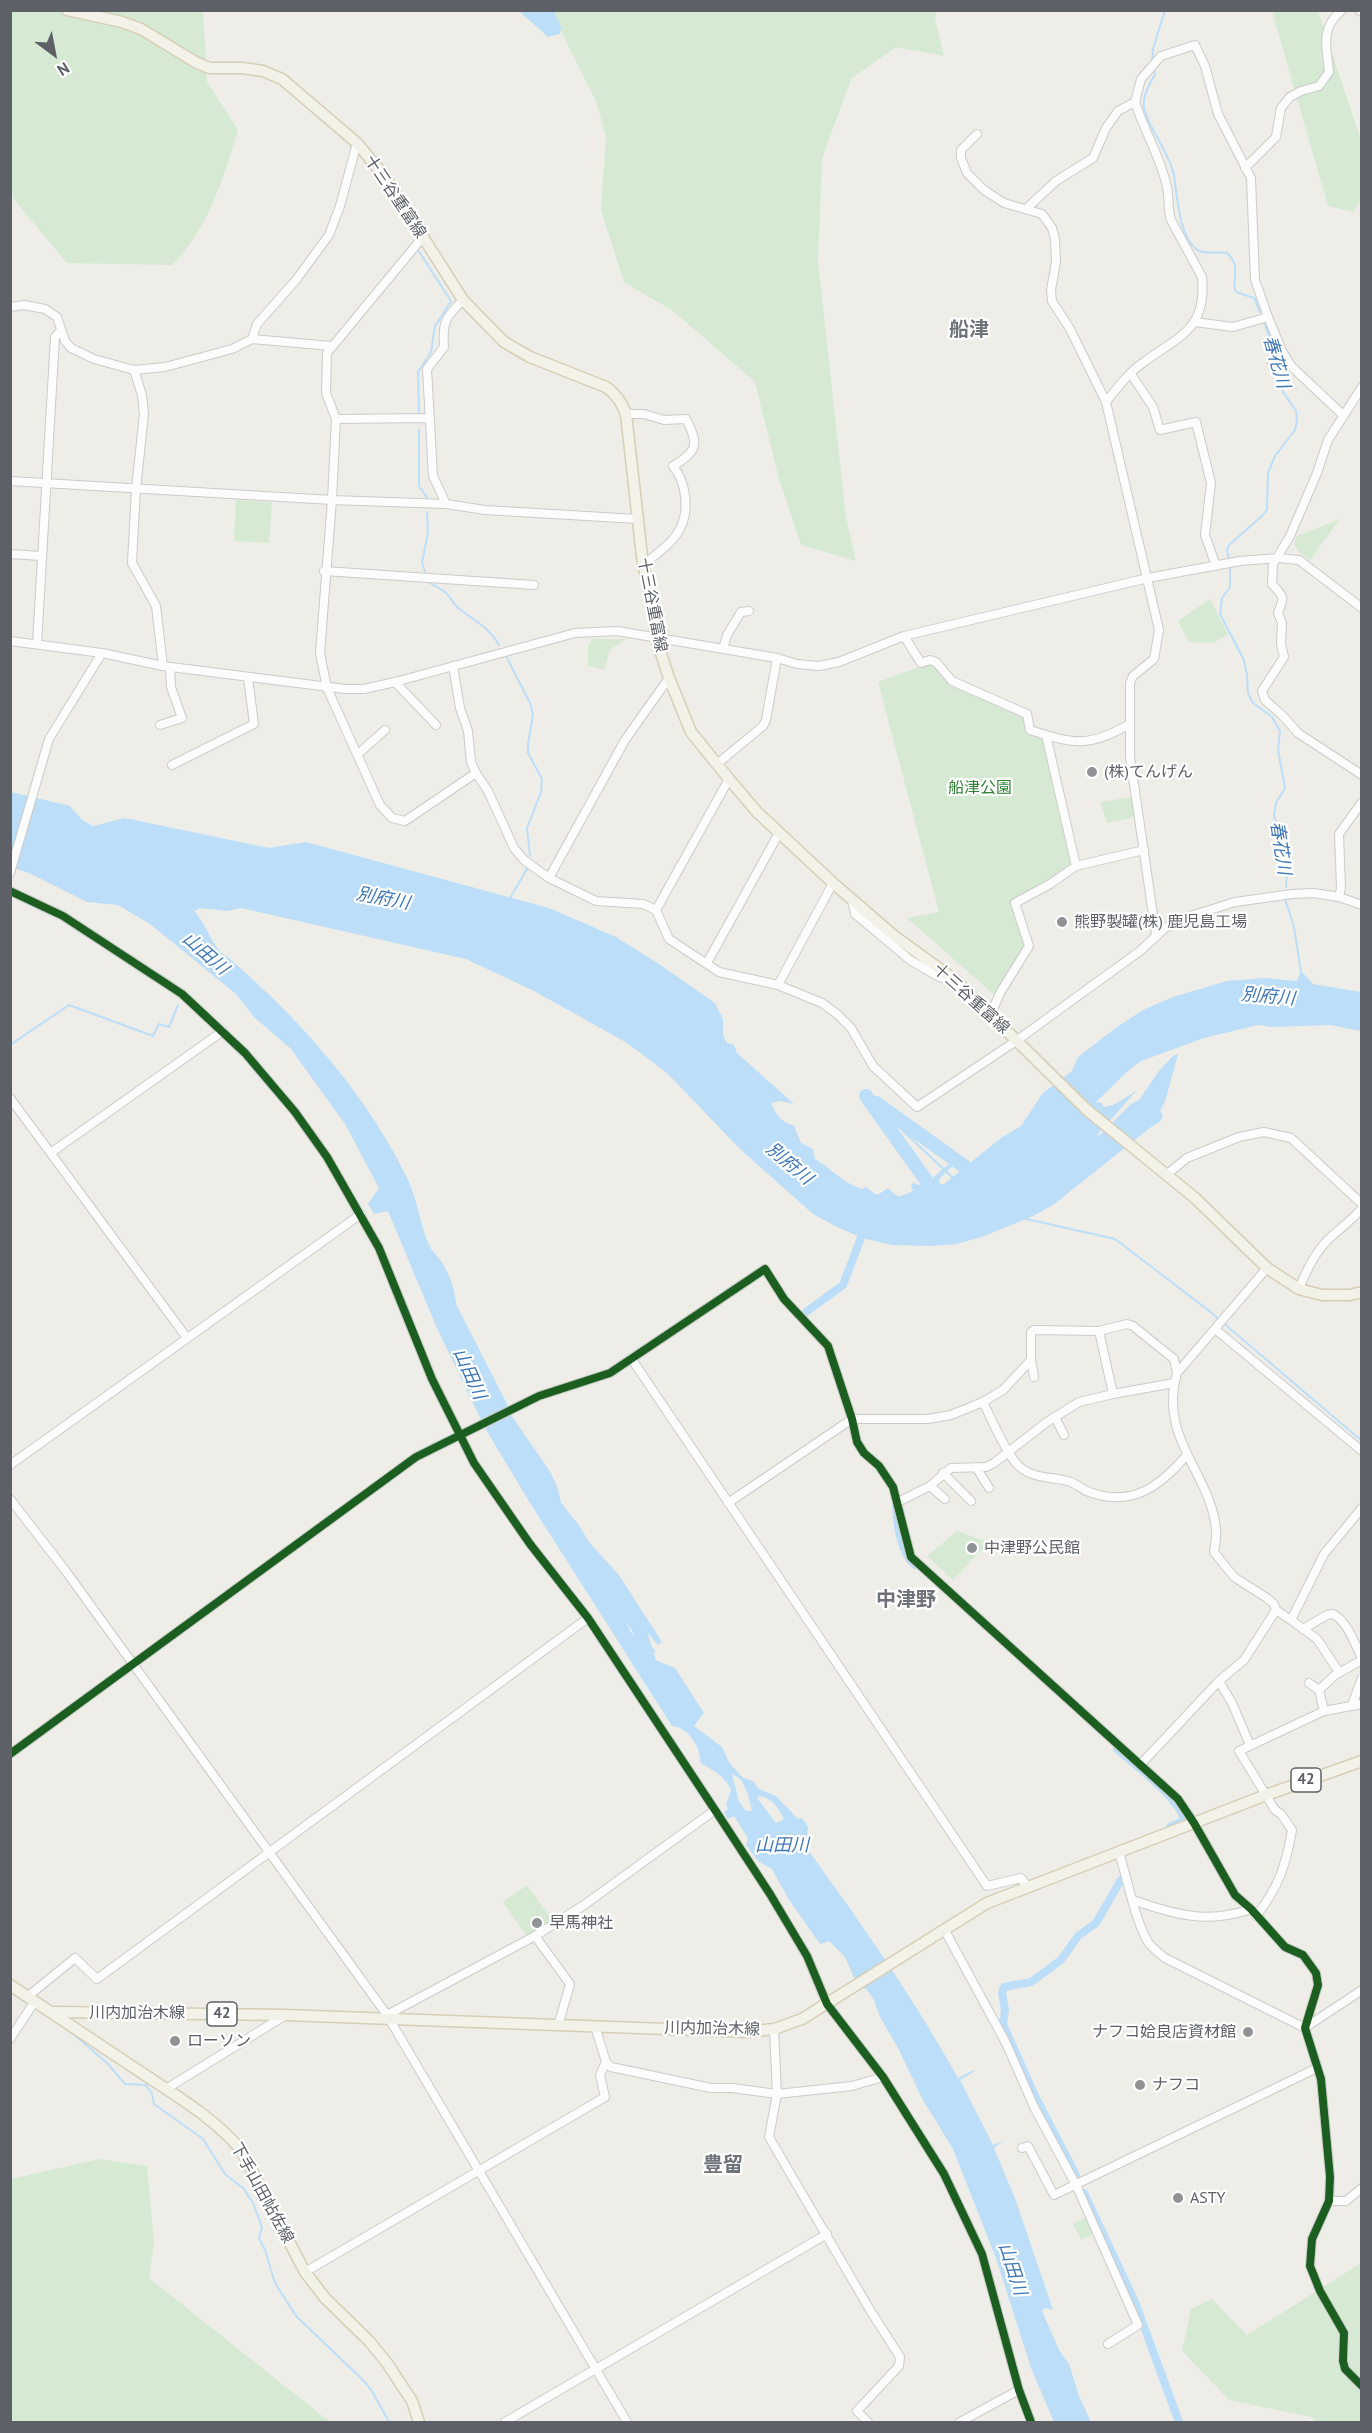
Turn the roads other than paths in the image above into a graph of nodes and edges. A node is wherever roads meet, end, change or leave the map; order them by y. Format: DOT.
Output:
graph roads {
  1 [pos="67,10"];
  2 [pos="1342,10"];
  3 [pos="1135,102"];
  4 [pos="977,134"];
  5 [pos="357,143"];
  6 [pos="1245,168"];
  7 [pos="1026,209"];
  8 [pos="422,238"];
  9 [pos="463,300"];
  10 [pos="10,307"];
  11 [pos="1268,317"];
  12 [pos="1195,322"];
  13 [pos="61,330"];
  14 [pos="252,339"];
  15 [pos="330,346"];
  16 [pos="1272,362"];
  17 [pos="1285,362"];
  18 [pos="134,370"];
  19 [pos="1131,374"];
  20 [pos="1360,394"];
  21 [pos="1106,402"];
  22 [pos="626,414"];
  23 [pos="1343,415"];
  24 [pos="430,418"];
  25 [pos="336,419"];
  26 [pos="10,481"];
  27 [pos="46,483"];
  28 [pos="136,489"];
  29 [pos="332,500"];
  30 [pos="446,504"];
  31 [pos="637,519"];
  32 [pos="10,554"];
  33 [pos="41,556"];
  34 [pos="1278,558"];
  35 [pos="643,566"];
  36 [pos="1218,566"];
  37 [pos="324,571"];
  38 [pos="1148,578"];
  39 [pos="534,585"];
  40 [pos="1362,608"];
  41 [pos="749,611"];
  42 [pos="904,636"];
  43 [pos="656,638"];
  44 [pos="10,641"];
  45 [pos="37,644"];
  46 [pos="723,650"];
  47 [pos="102,653"];
  48 [pos="777,658"];
  49 [pos="453,666"];
  50 [pos="166,667"];
  51 [pos="248,678"];
  52 [pos="669,678"];
  53 [pos="395,682"];
  54 [pos="327,688"];
  55 [pos="1130,724"];
  56 [pos="160,725"];
  57 [pos="436,725"];
  58 [pos="385,730"];
  59 [pos="1046,735"];
  60 [pos="358,754"];
  61 [pos="717,764"];
  62 [pos="172,765"];
  63 [pos="476,773"];
  64 [pos="1362,775"];
  65 [pos="729,779"];
  66 [pos="1362,802"];
  67 [pos="779,833"];
  68 [pos="1144,850"];
  69 [pos="1076,866"];
  70 [pos="10,873"];
  71 [pos="549,878"];
  72 [pos="833,883"];
  73 [pos="10,891"];
  74 [pos="1339,897"];
  75 [pos="1362,905"];
  76 [pos="656,910"];
  77 [pos="1156,934"];
  78 [pos="707,963"];
  79 [pos="778,985"];
  80 [pos="990,1016"];
  81 [pos="223,1031"];
  82 [pos="1016,1041"];
  83 [pos="10,1098"];
  84 [pos="52,1152"];
  85 [pos="1166,1175"];
  86 [pos="1362,1206"];
  87 [pos="361,1214"];
  88 [pos="1267,1268"];
  89 [pos="1299,1289"];
  90 [pos="1362,1292"];
  91 [pos="1217,1327"];
  92 [pos="1099,1331"];
  93 [pos="187,1338"];
  94 [pos="631,1358"];
  95 [pos="1031,1360"];
  96 [pos="1177,1373"];
  97 [pos="1034,1377"];
  98 [pos="1174,1383"];
  99 [pos="1113,1394"];
  100 [pos="983,1402"];
  101 [pos="1055,1417"];
  102 [pos="852,1419"];
  103 [pos="463,1435"];
  104 [pos="1064,1435"];
  105 [pos="1362,1451"];
  106 [pos="1009,1452"];
  107 [pos="1187,1455"];
  108 [pos="10,1465"];
  109 [pos="976,1467"];
  110 [pos="943,1473"];
  111 [pos="930,1486"];
  112 [pos="989,1488"];
  113 [pos="945,1499"];
  114 [pos="10,1500"];
  115 [pos="970,1501"];
  116 [pos="898,1502"];
  117 [pos="728,1503"];
  118 [pos="1362,1508"];
  119 [pos="1276,1610"];
  120 [pos="588,1618"];
  121 [pos="1291,1620"];
  122 [pos="1303,1629"];
  123 [pos="1362,1659"];
  124 [pos="133,1665"];
  125 [pos="1339,1672"];
  126 [pos="1362,1678"];
  127 [pos="1219,1681"];
  128 [pos="1309,1683"];
  129 [pos="1319,1690"];
  130 [pos="1362,1704"];
  131 [pos="1352,1705"];
  132 [pos="1324,1711"];
  133 [pos="1250,1745"];
  134 [pos="10,1754"];
  135 [pos="1362,1761"];
  136 [pos="1141,1764"];
  137 [pos="1266,1795"];
  138 [pos="715,1810"];
  139 [pos="1194,1823"];
  140 [pos="270,1851"];
  141 [pos="1119,1852"];
  142 [pos="1028,1886"];
  143 [pos="1133,1900"];
  144 [pos="1254,1912"];
  145 [pos="944,1929"];
  146 [pos="535,1936"];
  147 [pos="10,1985"];
  148 [pos="1362,1990"];
  149 [pos="31,1999"];
  150 [pos="828,2003"];
  151 [pos="54,2013"];
  152 [pos="285,2015"];
  153 [pos="389,2017"];
  154 [pos="558,2026"];
  155 [pos="596,2026"];
  156 [pos="1305,2028"];
  157 [pos="774,2029"];
  158 [pos="10,2039"];
  159 [pos="606,2062"];
  160 [pos="1317,2068"];
  161 [pos="883,2076"];
  162 [pos="166,2089"];
  163 [pos="777,2094"];
  164 [pos="1022,2148"];
  165 [pos="478,2170"];
  166 [pos="1076,2185"];
  167 [pos="1362,2188"];
  168 [pos="1329,2201"];
  169 [pos="827,2234"];
  170 [pos="305,2272"];
  171 [pos="1108,2344"];
  172 [pos="596,2370"];
  173 [pos="1362,2386"];
  174 [pos="1020,2390"];
  175 [pos="419,2422"];
  176 [pos="505,2422"];
  177 [pos="627,2422"];
  178 [pos="868,2422"];
  179 [pos="960,2422"];
  180 [pos="1031,2422"];
  1 -- 5 [label="main road, 十三谷重富線"];
  2 -- 6 [label="street"];
  3 -- 6 [label="street"];
  3 -- 7 [label="street"];
  3 -- 12 [label="street"];
  4 -- 7 [label="street"];
  5 -- 8 [label="main road, 十三谷重富線"];
  5 -- 14 [label="street"];
  6 -- 11 [label="street"];
  7 -- 21 [label="street"];
  8 -- 9 [label="main road, 十三谷重富線"];
  8 -- 15 [label="street"];
  9 -- 22 [label="main road, 十三谷重富線"];
  9 -- 24 [label="street"];
  10 -- 13 [label="street"];
  11 -- 12 [label="street"];
  11 -- 17 [label="street"];
  12 -- 19 [label="street"];
  13 -- 18 [label="street"];
  13 -- 27 [label="street"];
  14 -- 15 [label="street"];
  14 -- 18 [label="street"];
  15 -- 25 [label="street"];
  16 -- 17 [label="street"];
  17 -- 23 [label="street"];
  18 -- 28 [label="street"];
  19 -- 21 [label="street"];
  19 -- 36 [label="street"];
  20 -- 23 [label="street"];
  21 -- 38 [label="street"];
  22 -- 31 [label="main road, 十三谷重富線"];
  22 -- 35 [label="street"];
  23 -- 34 [label="street"];
  24 -- 25 [label="street"];
  24 -- 30 [label="street"];
  25 -- 29 [label="street"];
  26 -- 27 [label="street"];
  27 -- 28 [label="street"];
  27 -- 33 [label="street"];
  28 -- 29 [label="street"];
  28 -- 50 [label="street"];
  29 -- 30 [label="street"];
  29 -- 37 [label="street"];
  30 -- 31 [label="street"];
  31 -- 35 [label="main road, 十三谷重富線"];
  32 -- 33 [label="street"];
  33 -- 45 [label="street"];
  34 -- 36 [label="street"];
  34 -- 40 [label="street"];
  34 -- 64 [label="street"];
  35 -- 43 [label="main road, 十三谷重富線"];
  36 -- 38 [label="street"];
  37 -- 39 [label="street"];
  37 -- 54 [label="street"];
  38 -- 42 [label="street"];
  38 -- 55 [label="street"];
  41 -- 46 [label="street"];
  42 -- 48 [label="street"];
  42 -- 59 [label="street"];
  43 -- 46 [label="street"];
  43 -- 49 [label="street"];
  43 -- 52 [label="main road, 十三谷重富線"];
  44 -- 45 [label="street"];
  45 -- 47 [label="street"];
  46 -- 48 [label="street"];
  47 -- 50 [label="street"];
  47 -- 70 [label="street"];
  48 -- 61 [label="street"];
  49 -- 53 [label="street"];
  49 -- 63 [label="street"];
  50 -- 51 [label="street"];
  50 -- 56 [label="street"];
  51 -- 54 [label="street"];
  51 -- 62 [label="street"];
  52 -- 61 [label="main road, 十三谷重富線"];
  52 -- 71 [label="street"];
  53 -- 54 [label="street"];
  53 -- 57 [label="street"];
  54 -- 60 [label="street"];
  55 -- 59 [label="street"];
  55 -- 68 [label="street"];
  58 -- 60 [label="street"];
  59 -- 69 [label="street"];
  60 -- 63 [label="street"];
  61 -- 65 [label="main road, 十三谷重富線"];
  63 -- 71 [label="street"];
  65 -- 67 [label="main road, 十三谷重富線"];
  65 -- 76 [label="street"];
  66 -- 74 [label="street"];
  67 -- 72 [label="main road, 十三谷重富線"];
  67 -- 78 [label="street"];
  68 -- 69 [label="street"];
  68 -- 77 [label="street"];
  69 -- 80 [label="street"];
  71 -- 76 [label="street"];
  72 -- 79 [label="street"];
  72 -- 80 [label="main road, 十三谷重富線"];
  73 -- 81 [label="street"];
  74 -- 75 [label="street"];
  74 -- 77 [label="street"];
  76 -- 78 [label="street"];
  77 -- 82 [label="street"];
  78 -- 79 [label="street"];
  79 -- 82 [label="street"];
  80 -- 82 [label="main road, 十三谷重富線"];
  81 -- 84 [label="street"];
  81 -- 87 [label="street"];
  82 -- 85 [label="main road, 十三谷重富線"];
  83 -- 84 [label="street"];
  84 -- 93 [label="street"];
  85 -- 86 [label="street"];
  85 -- 88 [label="main road, 十三谷重富線"];
  86 -- 89 [label="street"];
  87 -- 93 [label="street"];
  87 -- 103 [label="street"];
  88 -- 89 [label="main road, 十三谷重富線"];
  88 -- 91 [label="street"];
  89 -- 90 [label="main road, 十三谷重富線"];
  91 -- 96 [label="street"];
  91 -- 105 [label="street"];
  92 -- 95 [label="street"];
  92 -- 96 [label="street"];
  92 -- 99 [label="street"];
  93 -- 108 [label="street"];
  94 -- 102 [label="street"];
  94 -- 103 [label="street"];
  94 -- 117 [label="street"];
  95 -- 97 [label="street"];
  95 -- 100 [label="street"];
  96 -- 98 [label="street"];
  98 -- 99 [label="street"];
  98 -- 107 [label="street"];
  99 -- 101 [label="street"];
  100 -- 102 [label="street"];
  100 -- 106 [label="street"];
  101 -- 104 [label="street"];
  101 -- 106 [label="street"];
  102 -- 116 [label="street"];
  102 -- 117 [label="street"];
  103 -- 120 [label="street"];
  103 -- 124 [label="street"];
  106 -- 107 [label="street"];
  106 -- 109 [label="street"];
  107 -- 119 [label="street"];
  109 -- 110 [label="street"];
  109 -- 112 [label="street"];
  110 -- 111 [label="street"];
  110 -- 115 [label="street"];
  111 -- 113 [label="street"];
  111 -- 116 [label="street"];
  114 -- 124 [label="street"];
  116 -- 136 [label="street"];
  117 -- 142 [label="street"];
  118 -- 121 [label="street"];
  119 -- 121 [label="street"];
  119 -- 127 [label="street"];
  120 -- 138 [label="street"];
  120 -- 140 [label="street"];
  121 -- 122 [label="street"];
  122 -- 123 [label="street"];
  122 -- 125 [label="street"];
  123 -- 125 [label="street"];
  124 -- 134 [label="street"];
  124 -- 140 [label="street"];
  125 -- 129 [label="street"];
  126 -- 131 [label="street"];
  127 -- 133 [label="street"];
  127 -- 136 [label="street"];
  128 -- 129 [label="street"];
  129 -- 132 [label="street"];
  130 -- 131 [label="street"];
  131 -- 132 [label="street"];
  132 -- 133 [label="street"];
  133 -- 137 [label="street"];
  135 -- 137 [label="main road, 川内加治木線 / 42"];
  136 -- 139 [label="street"];
  137 -- 139 [label="main road, 川内加治木線 / 42"];
  137 -- 144 [label="street"];
  138 -- 146 [label="street"];
  138 -- 150 [label="street"];
  139 -- 141 [label="main road, 川内加治木線 / 42"];
  139 -- 144 [label="street"];
  140 -- 149 [label="street"];
  140 -- 153 [label="street"];
  141 -- 142 [label="main road, 川内加治木線 / 42"];
  141 -- 143 [label="street"];
  142 -- 145 [label="main road, 川内加治木線 / 42"];
  143 -- 144 [label="street"];
  143 -- 156 [label="street"];
  144 -- 156 [label="street"];
  145 -- 150 [label="main road, 川内加治木線 / 42"];
  145 -- 166 [label="street"];
  146 -- 153 [label="street"];
  146 -- 154 [label="street"];
  147 -- 149 [label="main road"];
  148 -- 156 [label="street"];
  149 -- 151 [label="main road"];
  149 -- 158 [label="street"];
  150 -- 157 [label="main road, 川内加治木線 / 42"];
  150 -- 161 [label="street"];
  151 -- 152 [label="main road, 川内加治木線 / 42"];
  151 -- 162 [label="main road, 下手山田帖佐線"];
  152 -- 153 [label="main road, 川内加治木線 / 42"];
  152 -- 162 [label="street"];
  153 -- 154 [label="main road, 川内加治木線 / 42"];
  153 -- 165 [label="street"];
  154 -- 155 [label="main road, 川内加治木線 / 42"];
  155 -- 157 [label="main road, 川内加治木線 / 42"];
  155 -- 159 [label="street"];
  156 -- 160 [label="street"];
  157 -- 163 [label="street"];
  159 -- 163 [label="street"];
  159 -- 165 [label="street"];
  160 -- 166 [label="street"];
  160 -- 168 [label="street"];
  161 -- 163 [label="street"];
  161 -- 174 [label="street"];
  162 -- 170 [label="main road, 下手山田帖佐線"];
  163 -- 169 [label="street"];
  164 -- 166 [label="street"];
  165 -- 170 [label="street"];
  165 -- 172 [label="street"];
  166 -- 171 [label="street"];
  167 -- 168 [label="street"];
  168 -- 173 [label="street"];
  169 -- 172 [label="street"];
  169 -- 178 [label="street"];
  170 -- 175 [label="main road, 下手山田帖佐線"];
  172 -- 176 [label="street"];
  172 -- 177 [label="street"];
  174 -- 179 [label="street"];
  174 -- 180 [label="street"];
}
